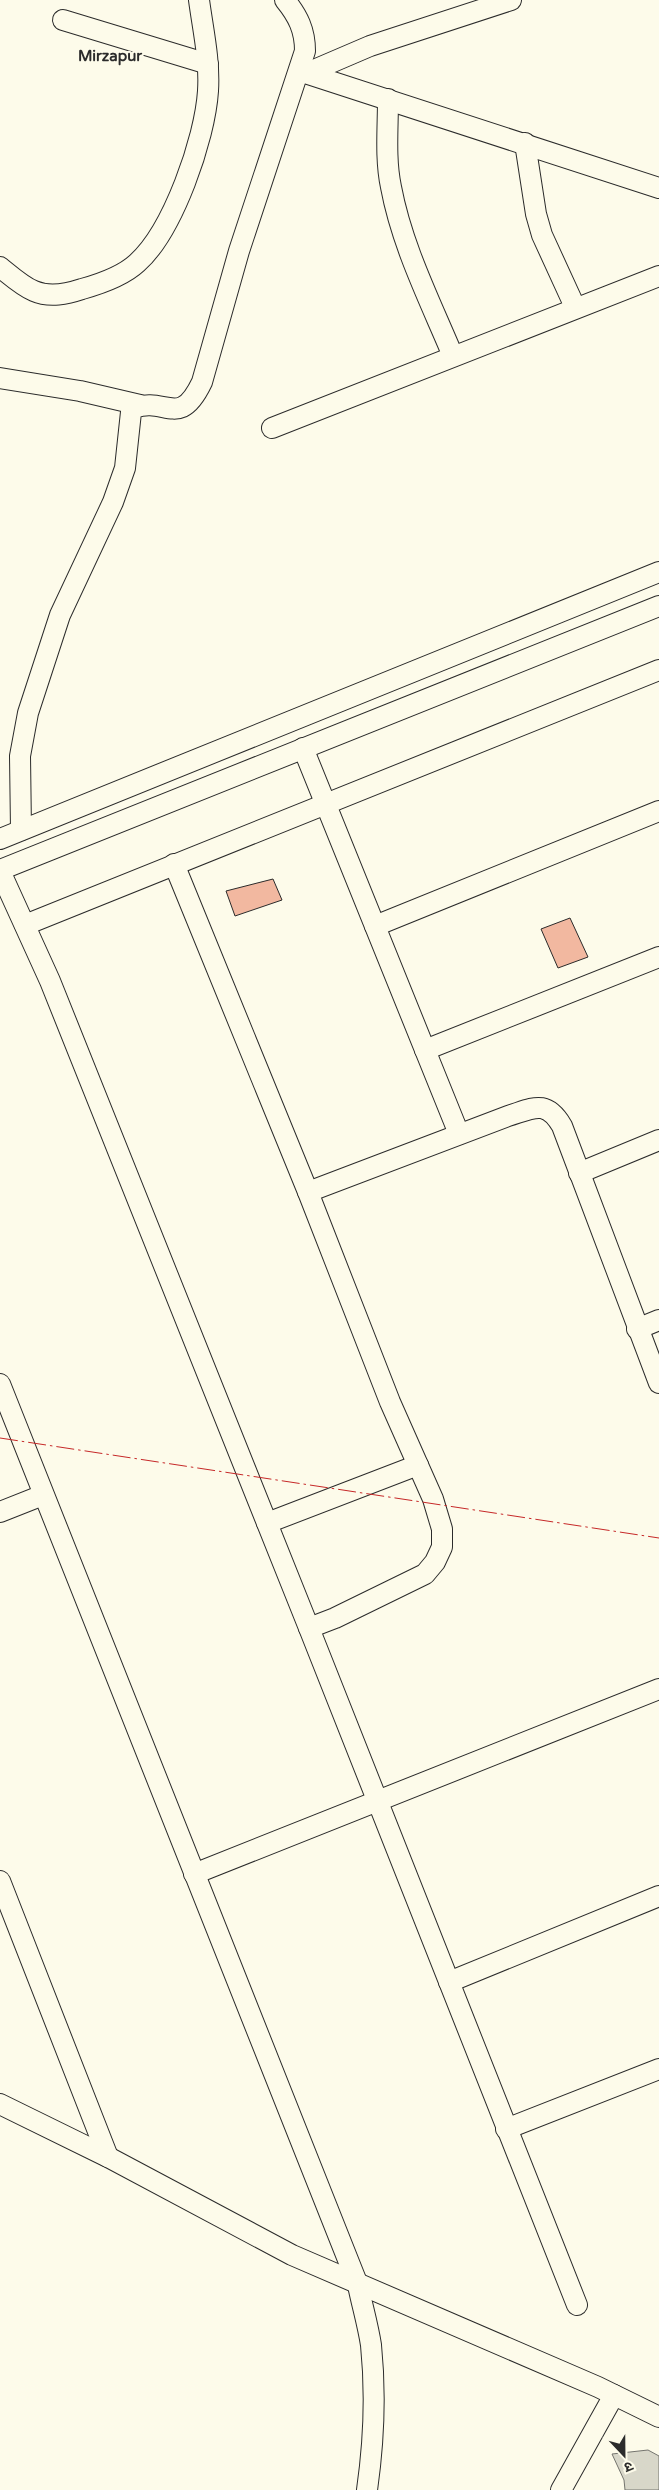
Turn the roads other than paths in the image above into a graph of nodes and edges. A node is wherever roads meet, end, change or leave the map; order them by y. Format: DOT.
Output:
graph roads {
  1 [pos="199,0"];
  2 [pos="284,0"];
  3 [pos="511,0"];
  4 [pos="63,20"];
  5 [pos="208,64"];
  6 [pos="303,72"];
  7 [pos="388,99"];
  8 [pos="525,143"];
  9 [pos="659,188"];
  10 [pos="0,267"];
  11 [pos="659,276"];
  12 [pos="575,307"];
  13 [pos="453,356"];
  14 [pos="0,378"];
  15 [pos="140,405"];
  16 [pos="272,428"];
  17 [pos="659,572"];
  18 [pos="659,606"];
  19 [pos="659,670"];
  20 [pos="303,748"];
  21 [pos="325,804"];
  22 [pos="659,811"];
  23 [pos="22,830"];
  24 [pos="0,839"];
  25 [pos="174,864"];
  26 [pos="0,871"];
  27 [pos="25,925"];
  28 [pos="375,926"];
  29 [pos="659,957"];
  30 [pos="425,1050"];
  31 [pos="460,1134"];
  32 [pos="659,1140"];
  33 [pos="579,1173"];
  34 [pos="308,1192"];
  35 [pos="659,1320"];
  36 [pos="637,1329"];
  37 [pos="659,1383"];
  38 [pos="0,1384"];
  39 [pos="5,1414"];
  40 [pos="418,1465"];
  41 [pos="43,1496"];
  42 [pos="0,1512"];
  43 [pos="267,1523"];
  44 [pos="309,1628"];
  45 [pos="659,1689"];
  46 [pos="376,1801"];
  47 [pos="194,1874"];
  48 [pos="0,1881"];
  49 [pos="659,1896"];
  50 [pos="449,1982"];
  51 [pos="659,2069"];
  52 [pos="0,2104"];
  53 [pos="506,2129"];
  54 [pos="108,2157"];
  55 [pos="358,2285"];
  56 [pos="577,2304"];
  57 [pos="614,2395"];
  58 [pos="659,2417"];
  59 [pos="367,2490"];
  60 [pos="562,2490"];
  1 -- 5 [label="street"];
  2 -- 6 [label="street"];
  3 -- 6 [label="street"];
  4 -- 5 [label="street"];
  5 -- 10 [label="street"];
  6 -- 7 [label="street"];
  6 -- 15 [label="street"];
  7 -- 8 [label="street"];
  7 -- 13 [label="street"];
  8 -- 9 [label="street"];
  8 -- 12 [label="street"];
  11 -- 12 [label="street"];
  12 -- 13 [label="street"];
  13 -- 16 [label="street"];
  14 -- 15 [label="street"];
  15 -- 23 [label="street"];
  17 -- 23 [label="street"];
  18 -- 20 [label="street"];
  19 -- 21 [label="street"];
  20 -- 21 [label="street"];
  20 -- 26 [label="street"];
  21 -- 25 [label="street"];
  21 -- 28 [label="street"];
  22 -- 28 [label="street"];
  23 -- 24 [label="street"];
  25 -- 27 [label="street"];
  25 -- 34 [label="street"];
  26 -- 27 [label="street"];
  27 -- 43 [label="street"];
  28 -- 30 [label="street"];
  29 -- 30 [label="street"];
  30 -- 31 [label="street"];
  31 -- 33 [label="street"];
  31 -- 34 [label="street"];
  32 -- 33 [label="street"];
  33 -- 36 [label="street"];
  34 -- 40 [label="street"];
  35 -- 36 [label="street"];
  36 -- 37 [label="street"];
  38 -- 39 [label="street"];
  39 -- 41 [label="street"];
  40 -- 43 [label="street"];
  40 -- 44 [label="street"];
  41 -- 42 [label="street"];
  41 -- 47 [label="street"];
  43 -- 44 [label="street"];
  44 -- 46 [label="street"];
  45 -- 46 [label="street"];
  46 -- 47 [label="street"];
  46 -- 50 [label="street"];
  47 -- 55 [label="street"];
  48 -- 54 [label="street"];
  49 -- 50 [label="street"];
  50 -- 53 [label="street"];
  51 -- 53 [label="street"];
  52 -- 54 [label="street"];
  53 -- 56 [label="street"];
  54 -- 55 [label="street"];
  55 -- 57 [label="street"];
  55 -- 59 [label="street"];
  57 -- 58 [label="street"];
  57 -- 60 [label="street"];
}
